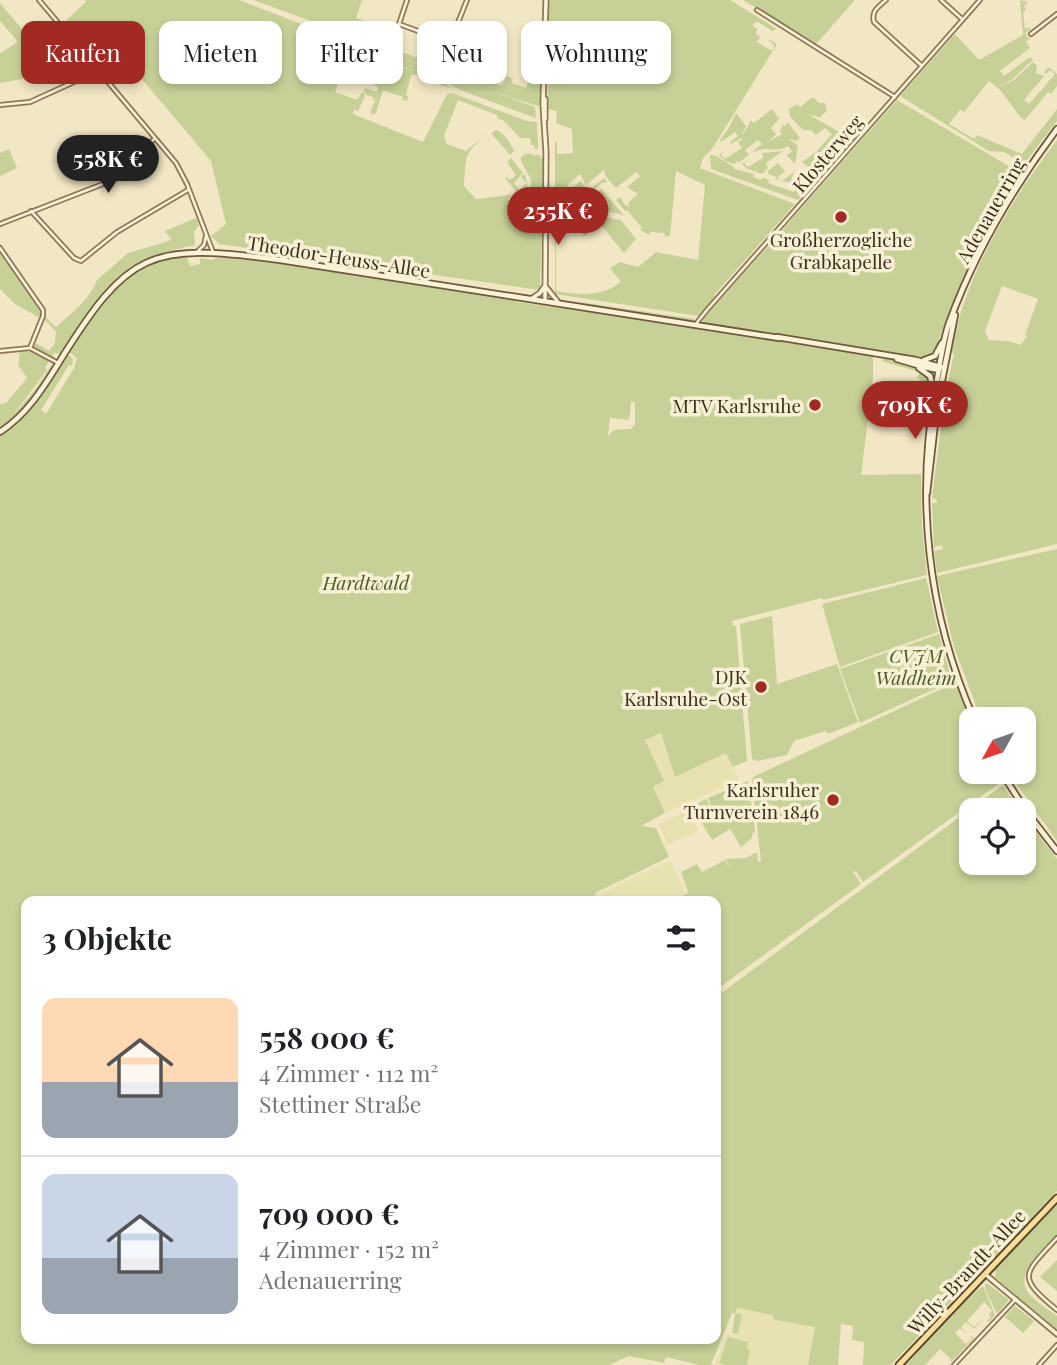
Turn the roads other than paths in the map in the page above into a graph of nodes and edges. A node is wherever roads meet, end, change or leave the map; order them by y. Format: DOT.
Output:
graph roads {
  1 [pos="39,0"];
  2 [pos="407,0"];
  3 [pos="467,0"];
  4 [pos="546,0"];
  5 [pos="886,0"];
  6 [pos="941,0"];
  7 [pos="980,0"];
  8 [pos="757,10"];
  9 [pos="1057,14"];
  10 [pos="963,20"];
  11 [pos="57,21"];
  12 [pos="1031,34"];
  13 [pos="922,66"];
  14 [pos="70,84"];
  15 [pos="110,84"];
  16 [pos="895,97"];
  17 [pos="0,105"];
  18 [pos="1057,129"];
  19 [pos="155,138"];
  20 [pos="189,190"];
  21 [pos="32,211"];
  22 [pos="0,224"];
  23 [pos="206,236"];
  24 [pos="0,248"];
  25 [pos="198,251"];
  26 [pos="213,252"];
  27 [pos="545,285"];
  28 [pos="531,299"];
  29 [pos="545,301"];
  30 [pos="559,303"];
  31 [pos="955,311"];
  32 [pos="695,325"];
  33 [pos="945,337"];
  34 [pos="30,348"];
  35 [pos="0,351"];
  36 [pos="890,356"];
  37 [pos="916,360"];
  38 [pos="58,363"];
  39 [pos="909,363"];
  40 [pos="942,368"];
  41 [pos="933,403"];
  42 [pos="0,432"];
  43 [pos="926,495"];
  44 [pos="969,707"];
  45 [pos="1009,784"];
  46 [pos="1057,851"];
  47 [pos="1057,1198"];
  48 [pos="1057,1238"];
  49 [pos="985,1274"];
  50 [pos="1016,1299"];
  51 [pos="1057,1310"];
  52 [pos="1057,1334"];
  53 [pos="1057,1345"];
  54 [pos="899,1365"];
  55 [pos="954,1365"];
  56 [pos="1039,1365"];
  1 -- 11 [label="street"];
  2 -- 3 [label="street"];
  4 -- 27 [label="street"];
  5 -- 13 [label="street"];
  6 -- 10 [label="street"];
  7 -- 10 [label="street, Klosterweg"];
  8 -- 16 [label="street"];
  9 -- 12 [label="street"];
  10 -- 13 [label="street, Klosterweg"];
  13 -- 16 [label="street, Klosterweg"];
  14 -- 17 [label="street"];
  15 -- 19 [label="street"];
  16 -- 32 [label="street, Klosterweg"];
  18 -- 31 [label="main road, Adenauerring"];
  19 -- 20 [label="street"];
  19 -- 21 [label="street"];
  20 -- 21 [label="street"];
  20 -- 23 [label="street"];
  21 -- 22 [label="street"];
  23 -- 25 [label="street"];
  23 -- 26 [label="street"];
  24 -- 34 [label="street"];
  25 -- 26 [label="main road, Theodor-Heuss-Allee"];
  25 -- 38 [label="main road, Theodor-Heuss-Allee"];
  26 -- 28 [label="main road, Theodor-Heuss-Allee"];
  27 -- 28 [label="street"];
  27 -- 29 [label="street"];
  27 -- 30 [label="street"];
  28 -- 29 [label="main road, Theodor-Heuss-Allee"];
  29 -- 30 [label="main road, Theodor-Heuss-Allee"];
  30 -- 32 [label="main road, Theodor-Heuss-Allee"];
  31 -- 33 [label="main road, Adenauerring"];
  31 -- 40 [label="main road, Adenauerring"];
  32 -- 36 [label="main road, Theodor-Heuss-Allee"];
  33 -- 37 [label="main road"];
  33 -- 40 [label="main road, Adenauerring"];
  34 -- 35 [label="street"];
  34 -- 38 [label="street"];
  36 -- 37 [label="main road, Theodor-Heuss-Allee"];
  36 -- 39 [label="main road, Theodor-Heuss-Allee"];
  37 -- 40 [label="main road, Theodor-Heuss-Allee"];
  38 -- 42 [label="main road, Theodor-Heuss-Allee"];
  39 -- 40 [label="main road, Theodor-Heuss-Allee"];
  39 -- 41 [label="main road"];
  40 -- 41 [label="main road, Adenauerring"];
  40 -- 43 [label="main road, Adenauerring"];
  41 -- 43 [label="main road, Adenauerring"];
  43 -- 44 [label="main road, Adenauerring"];
  45 -- 46 [label="main road"];
  47 -- 49 [label="main road, Willy-Brandt-Allee"];
  48 -- 51 [label="street"];
  49 -- 50 [label="street"];
  49 -- 54 [label="main road, Willy-Brandt-Allee"];
  50 -- 52 [label="street"];
  50 -- 55 [label="street"];
  53 -- 56 [label="street"];
}
